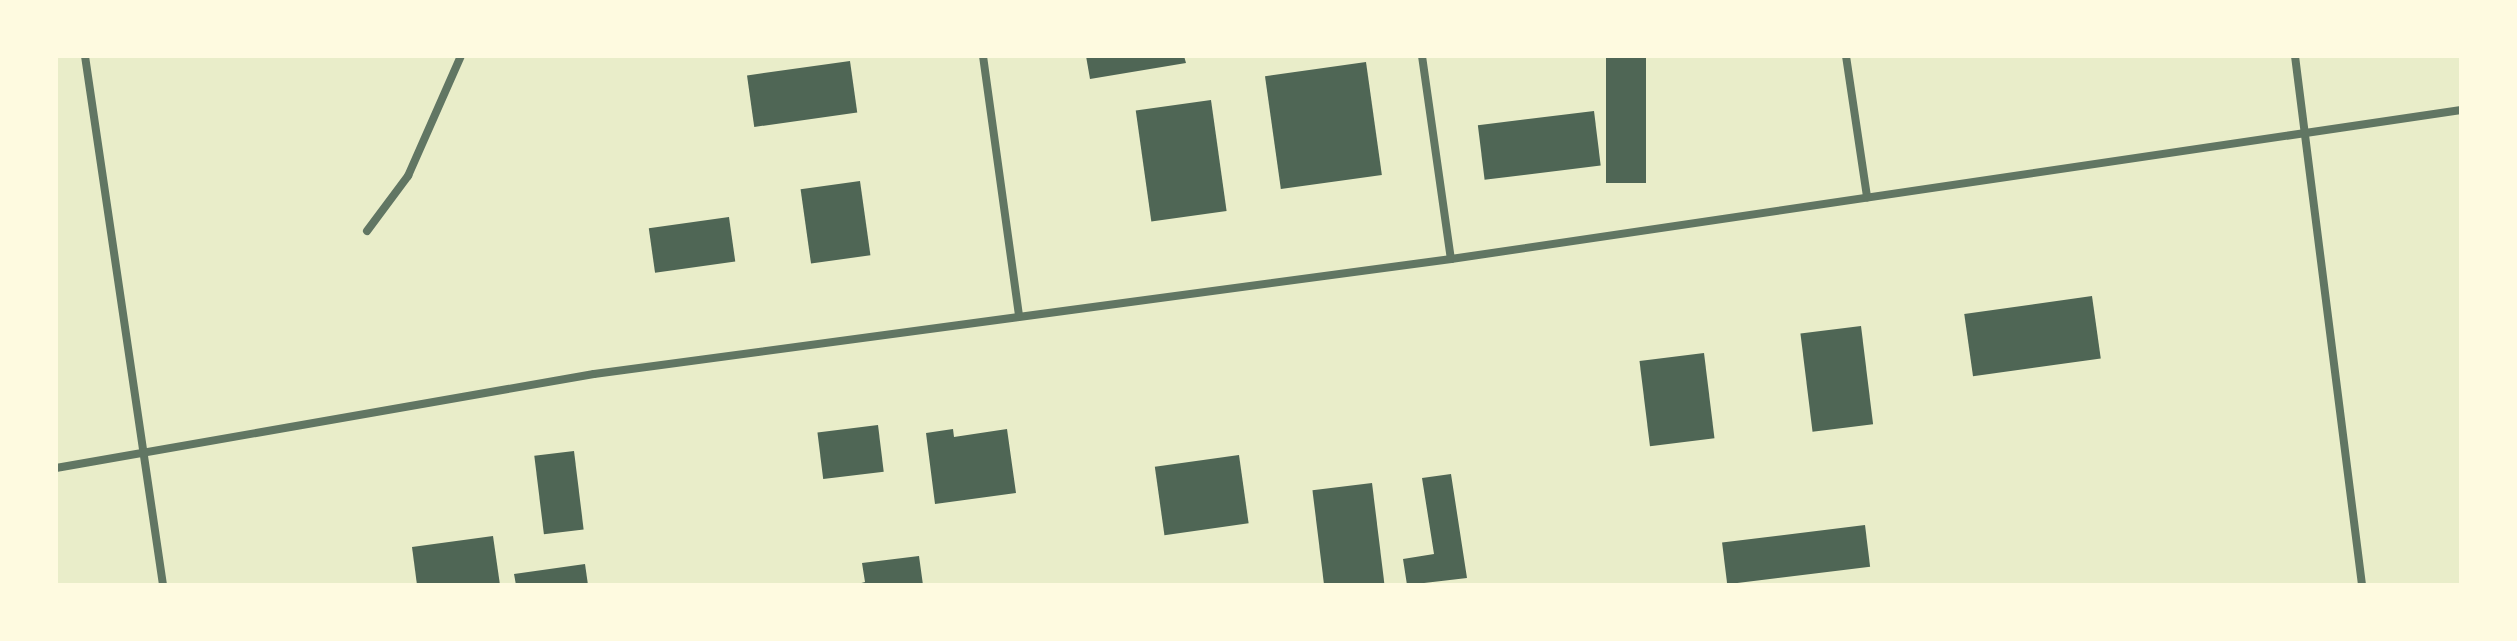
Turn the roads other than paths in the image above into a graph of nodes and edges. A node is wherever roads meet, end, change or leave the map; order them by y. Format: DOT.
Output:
graph roads {
  1 [pos="85,56"];
  2 [pos="461,56"];
  3 [pos="983,56"];
  4 [pos="1422,56"];
  5 [pos="1846,56"];
  6 [pos="2295,56"];
  7 [pos="2461,110"];
  8 [pos="2305,135"];
  9 [pos="1867,197"];
  10 [pos="367,231"];
  11 [pos="1451,259"];
  12 [pos="1019,314"];
  13 [pos="140,452"];
  14 [pos="56,468"];
  15 [pos="163,585"];
  16 [pos="2362,585"];
  1 -- 13 [label="street"];
  2 -- 10 [label="street"];
  3 -- 12 [label="street"];
  4 -- 11 [label="street"];
  5 -- 9 [label="street"];
  6 -- 8 [label="street"];
  7 -- 8 [label="street"];
  8 -- 9 [label="street"];
  8 -- 16 [label="street"];
  9 -- 11 [label="street"];
  11 -- 12 [label="street"];
  12 -- 13 [label="street"];
  13 -- 14 [label="street"];
  13 -- 15 [label="street"];
}
